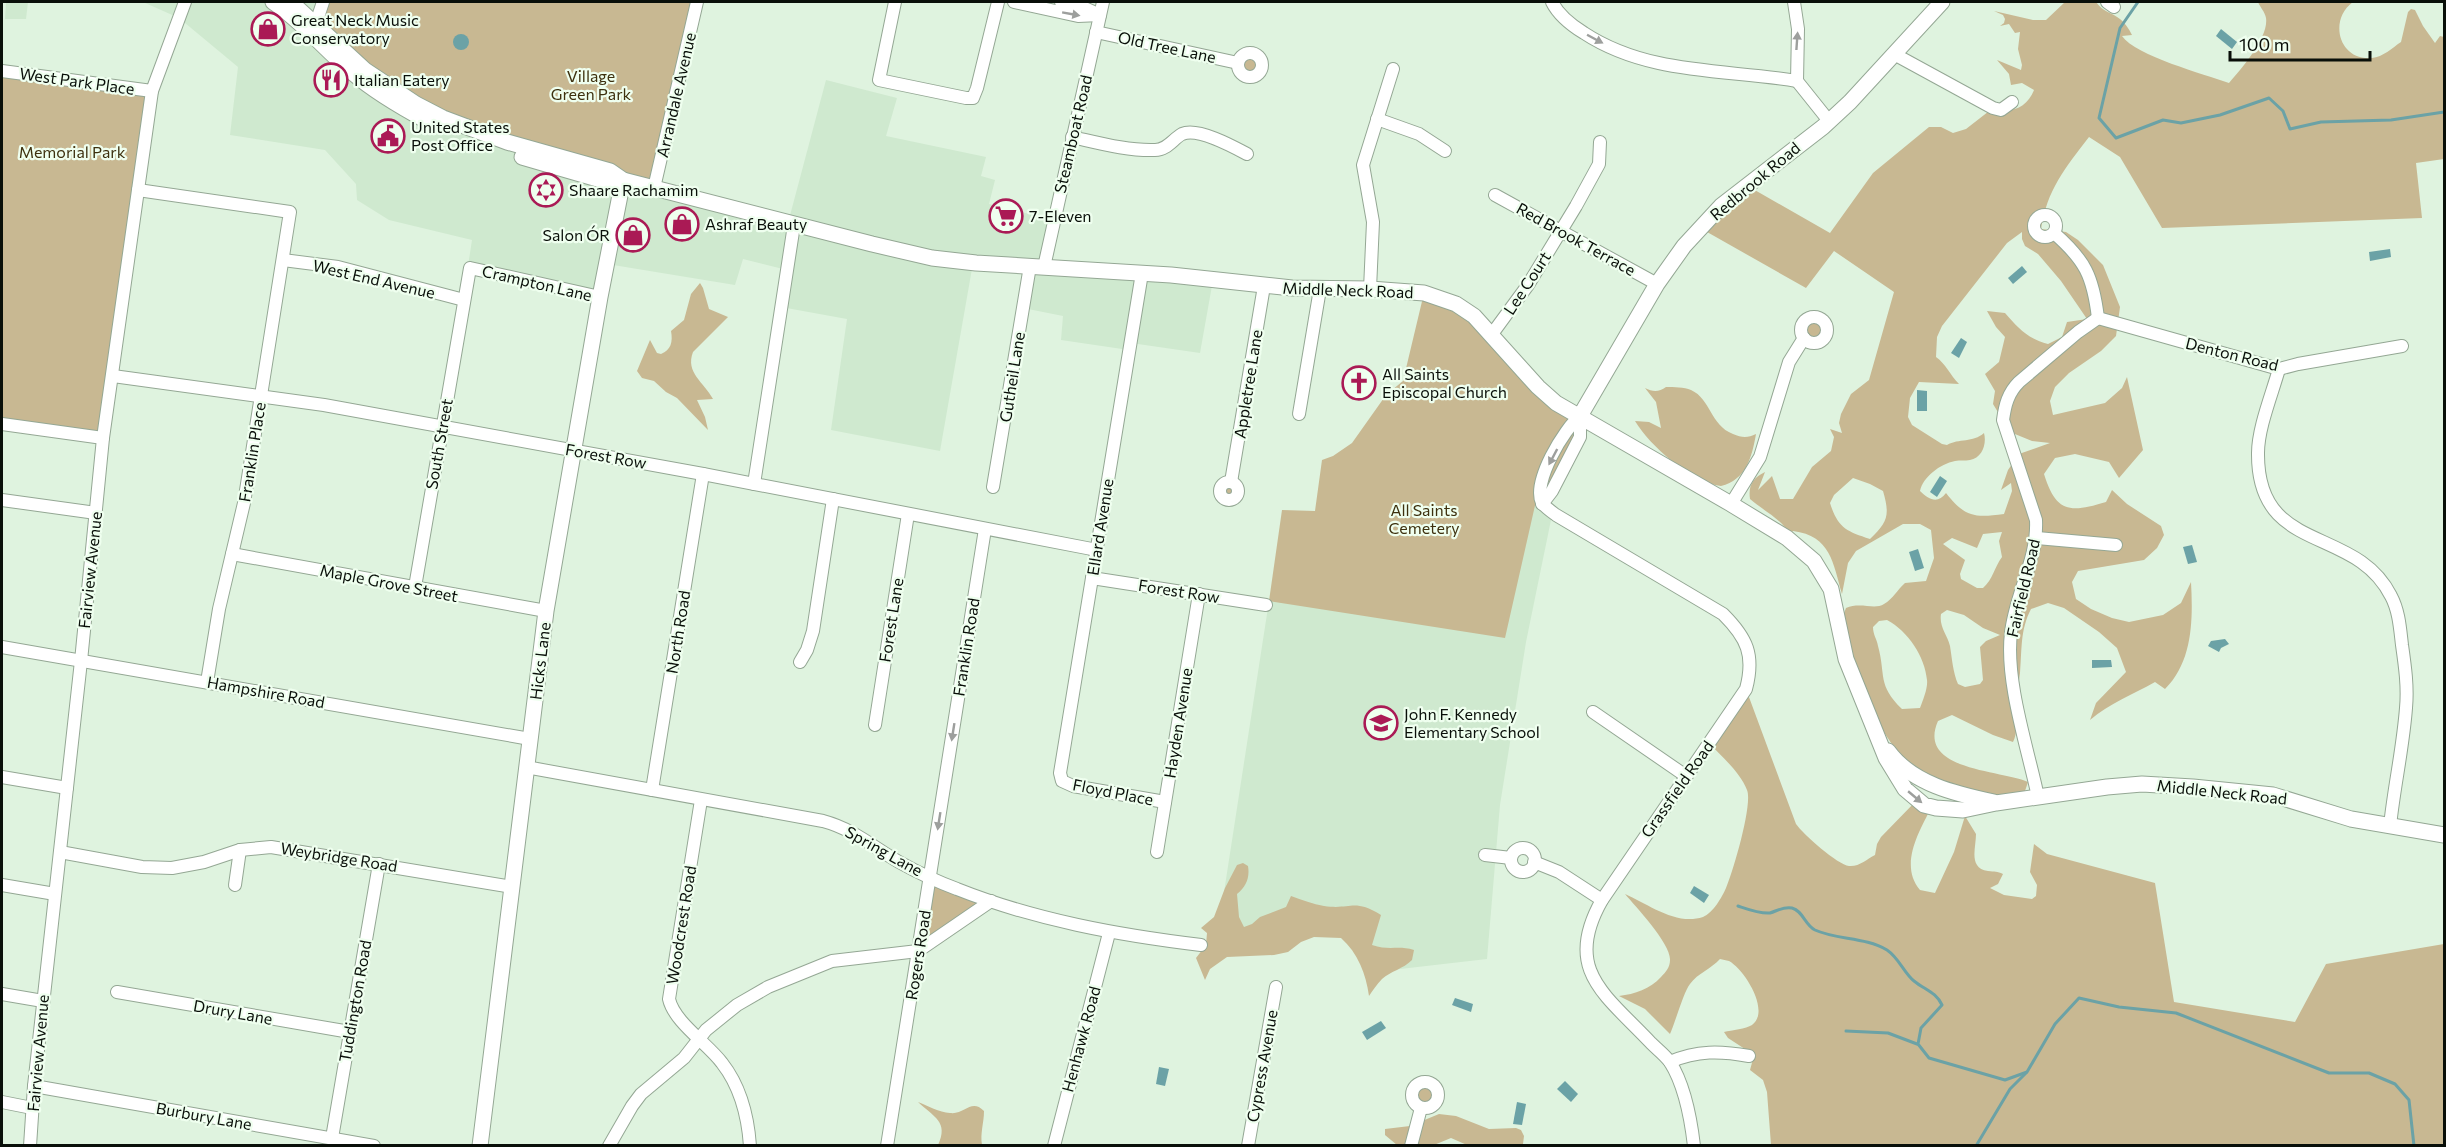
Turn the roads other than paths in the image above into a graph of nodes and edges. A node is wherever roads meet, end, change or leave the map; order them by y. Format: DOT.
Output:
graph roads {
  1 [pos="185,2"];
  2 [pos="273,2"];
  3 [pos="291,2"];
  4 [pos="323,2"];
  5 [pos="697,2"];
  6 [pos="895,2"];
  7 [pos="998,2"];
  8 [pos="1014,2"];
  9 [pos="1061,2"];
  10 [pos="1103,2"];
  11 [pos="1552,2"];
  12 [pos="1794,2"];
  13 [pos="1942,2"];
  14 [pos="1100,15"];
  15 [pos="314,28"];
  16 [pos="1096,32"];
  17 [pos="1894,54"];
  18 [pos="1238,63"];
  19 [pos="1393,69"];
  20 [pos="2,71"];
  21 [pos="1797,81"];
  22 [pos="152,91"];
  23 [pos="2012,102"];
  24 [pos="1377,119"];
  25 [pos="1829,122"];
  26 [pos="1072,137"];
  27 [pos="1600,142"];
  28 [pos="1445,151"];
  29 [pos="1248,154"];
  30 [pos="623,180"];
  31 [pos="654,188"];
  32 [pos="138,190"];
  33 [pos="1495,195"];
  34 [pos="794,225"];
  35 [pos="1560,231"];
  36 [pos="2054,233"];
  37 [pos="283,260"];
  38 [pos="1037,266"];
  39 [pos="1142,273"];
  40 [pos="1658,284"];
  41 [pos="1264,286"];
  42 [pos="1320,289"];
  43 [pos="1370,289"];
  44 [pos="600,297"];
  45 [pos="464,300"];
  46 [pos="2098,318"];
  47 [pos="1492,334"];
  48 [pos="1804,338"];
  49 [pos="2402,346"];
  50 [pos="2279,369"];
  51 [pos="112,376"];
  52 [pos="261,397"];
  53 [pos="1299,414"];
  54 [pos="1580,417"];
  55 [pos="2,424"];
  56 [pos="442,427"];
  57 [pos="103,438"];
  58 [pos="574,450"];
  59 [pos="703,474"];
  60 [pos="1231,482"];
  61 [pos="754,484"];
  62 [pos="993,487"];
  63 [pos="833,499"];
  64 [pos="2,500"];
  65 [pos="1731,504"];
  66 [pos="96,513"];
  67 [pos="908,514"];
  68 [pos="985,529"];
  69 [pos="2037,538"];
  70 [pos="2116,545"];
  71 [pos="1097,549"];
  72 [pos="232,554"];
  73 [pos="1092,578"];
  74 [pos="415,587"];
  75 [pos="1199,594"];
  76 [pos="1266,605"];
  77 [pos="546,611"];
  78 [pos="2,647"];
  79 [pos="81,661"];
  80 [pos="800,662"];
  81 [pos="207,682"];
  82 [pos="1593,712"];
  83 [pos="875,725"];
  84 [pos="1874,731"];
  85 [pos="530,739"];
  86 [pos="948,765"];
  87 [pos="526,766"];
  88 [pos="1686,776"];
  89 [pos="2,777"];
  90 [pos="1062,781"];
  91 [pos="67,788"];
  92 [pos="652,790"];
  93 [pos="2038,796"];
  94 [pos="701,800"];
  95 [pos="1165,802"];
  96 [pos="1996,803"];
  97 [pos="2390,826"];
  98 [pos="2445,835"];
  99 [pos="240,850"];
  100 [pos="60,852"];
  101 [pos="1157,852"];
  102 [pos="1485,855"];
  103 [pos="378,864"];
  104 [pos="930,876"];
  105 [pos="2,885"];
  106 [pos="235,885"];
  107 [pos="512,887"];
  108 [pos="55,894"];
  109 [pos="1602,900"];
  110 [pos="991,901"];
  111 [pos="1109,933"];
  112 [pos="1201,945"];
  113 [pos="918,951"];
  114 [pos="1276,987"];
  115 [pos="117,992"];
  116 [pos="2,994"];
  117 [pos="43,1000"];
  118 [pos="350,1032"];
  119 [pos="700,1039"];
  120 [pos="1749,1056"];
  121 [pos="1670,1062"];
  122 [pos="34,1086"];
  123 [pos="2,1102"];
  124 [pos="32,1108"];
  125 [pos="1420,1108"];
  126 [pos="332,1138"];
  127 [pos="30,1146"];
  128 [pos="374,1146"];
  129 [pos="480,1146"];
  130 [pos="609,1146"];
  131 [pos="750,1146"];
  132 [pos="887,1146"];
  133 [pos="1054,1146"];
  134 [pos="1248,1146"];
  135 [pos="1411,1146"];
  136 [pos="1694,1146"];
  1 -- 22 [label="street, Fairview Avenue"];
  2 -- 15 [label="main road, Middle Neck Road"];
  3 -- 15 [label="main road, Middle Neck Road"];
  4 -- 15 [label="street"];
  5 -- 31 [label="street, Arrandale Avenue"];
  6 -- 7 [label="street"];
  8 -- 14 [label="street, one-way"];
  9 -- 14 [label="street"];
  10 -- 14 [label="street, Steamboat Road"];
  11 -- 21 [label="street, one-way"];
  21 -- 12 [label="street, one-way"];
  13 -- 17 [label="main road, Redbrook Road"];
  14 -- 16 [label="street, Steamboat Road"];
  15 -- 30 [label="main road, Middle Neck Road"];
  16 -- 18 [label="street, Old Tree Lane"];
  16 -- 26 [label="street, Steamboat Road"];
  17 -- 23 [label="street"];
  17 -- 25 [label="main road, Redbrook Road"];
  19 -- 24 [label="street"];
  20 -- 22 [label="street, West Park Place"];
  21 -- 25 [label="street"];
  22 -- 32 [label="street, Fairview Avenue"];
  24 -- 28 [label="street"];
  24 -- 43 [label="street"];
  25 -- 40 [label="main road, Redbrook Road"];
  26 -- 29 [label="street"];
  26 -- 38 [label="street, Steamboat Road"];
  27 -- 35 [label="street, Lee Court"];
  30 -- 31 [label="main road, Middle Neck Road"];
  30 -- 44 [label="main road, Hicks Lane"];
  31 -- 34 [label="main road, Middle Neck Road"];
  32 -- 37 [label="street, Franklin Place"];
  32 -- 51 [label="street, Fairview Avenue"];
  33 -- 35 [label="street, Red Brook Terrace"];
  34 -- 38 [label="main road, Middle Neck Road"];
  34 -- 61 [label="street"];
  35 -- 40 [label="street, Red Brook Terrace"];
  35 -- 47 [label="street, Lee Court"];
  36 -- 46 [label="street"];
  37 -- 45 [label="street, West End Avenue"];
  37 -- 52 [label="street, Franklin Place"];
  38 -- 39 [label="main road, Middle Neck Road"];
  38 -- 62 [label="street, Gutheil Lane"];
  39 -- 41 [label="main road, Middle Neck Road"];
  39 -- 71 [label="street, Ellard Avenue"];
  40 -- 54 [label="main road, Redbrook Road"];
  41 -- 42 [label="main road, Middle Neck Road"];
  41 -- 60 [label="street, Appletree Lane"];
  42 -- 43 [label="main road, Middle Neck Road"];
  42 -- 53 [label="street"];
  43 -- 47 [label="main road, Middle Neck Road"];
  44 -- 45 [label="street, Crampton Lane"];
  44 -- 58 [label="main road, Hicks Lane"];
  45 -- 56 [label="street, South Street"];
  46 -- 50 [label="street, Denton Road"];
  46 -- 69 [label="street, Fairfield Road"];
  47 -- 54 [label="main road, Middle Neck Road"];
  48 -- 65 [label="street"];
  49 -- 50 [label="street, Denton Road"];
  50 -- 97 [label="street"];
  51 -- 52 [label="street, Forest Row"];
  51 -- 57 [label="street, Fairview Avenue"];
  52 -- 56 [label="street, Forest Row"];
  52 -- 72 [label="street, Franklin Place"];
  54 -- 65 [label="main road, Middle Neck Road"];
  54 -- 88 [label="street, Grassfield Road"];
  55 -- 57 [label="street"];
  56 -- 58 [label="street, Forest Row"];
  56 -- 74 [label="street, South Street"];
  57 -- 66 [label="street, Fairview Avenue"];
  58 -- 59 [label="street, Forest Row"];
  58 -- 77 [label="main road, Hicks Lane"];
  59 -- 61 [label="street, Forest Row"];
  59 -- 92 [label="street, North Road"];
  61 -- 63 [label="street, Forest Row"];
  63 -- 67 [label="street, Forest Row"];
  63 -- 80 [label="street"];
  64 -- 66 [label="street"];
  65 -- 84 [label="main road, Middle Neck Road"];
  66 -- 79 [label="street, Fairview Avenue"];
  67 -- 68 [label="street, Forest Row"];
  67 -- 83 [label="street, Forest Lane"];
  68 -- 71 [label="street, Forest Row"];
  68 -- 86 [label="street, Franklin Road, one-way"];
  69 -- 70 [label="street"];
  69 -- 93 [label="street, Fairfield Road"];
  71 -- 73 [label="street, Ellard Avenue"];
  72 -- 74 [label="street, Maple Grove Street"];
  72 -- 81 [label="street, Franklin Place"];
  73 -- 75 [label="street, Forest Row"];
  73 -- 90 [label="street, Ellard Avenue"];
  74 -- 77 [label="street, Maple Grove Street"];
  75 -- 76 [label="street, Forest Row"];
  75 -- 95 [label="street, Hayden Avenue"];
  77 -- 85 [label="main road, Hicks Lane"];
  78 -- 79 [label="street, Hampshire Road"];
  79 -- 81 [label="street, Hampshire Road"];
  79 -- 91 [label="street, Fairview Avenue"];
  81 -- 85 [label="street, Hampshire Road"];
  82 -- 88 [label="street"];
  84 -- 96 [label="main road, Middle Neck Road"];
  84 -- 96 [label="main road, Middle Neck Road, one-way"];
  85 -- 87 [label="main road, Hicks Lane"];
  86 -- 104 [label="street, Rogers Road, one-way"];
  87 -- 92 [label="street, Spring Lane"];
  87 -- 107 [label="main road, Hicks Lane"];
  88 -- 109 [label="street, Grassfield Road"];
  89 -- 91 [label="street"];
  90 -- 95 [label="street, Floyd Place"];
  91 -- 100 [label="street, Fairview Avenue"];
  92 -- 94 [label="street, Spring Lane"];
  93 -- 96 [label="main road, Middle Neck Road"];
  93 -- 97 [label="main road, Middle Neck Road"];
  94 -- 104 [label="street, Spring Lane"];
  94 -- 119 [label="street, Woodcrest Road"];
  95 -- 101 [label="street, Hayden Avenue"];
  97 -- 98 [label="main road, Middle Neck Road"];
  99 -- 100 [label="street, Weybridge Road"];
  99 -- 103 [label="street, Weybridge Road"];
  99 -- 106 [label="street"];
  100 -- 108 [label="street, Fairview Avenue"];
  102 -- 109 [label="street"];
  103 -- 107 [label="street, Weybridge Road"];
  103 -- 118 [label="street, Tuddington Road"];
  104 -- 110 [label="street, Spring Lane"];
  104 -- 113 [label="street, Rogers Road"];
  105 -- 108 [label="street"];
  107 -- 129 [label="main road, Hicks Lane"];
  108 -- 117 [label="street, Fairview Avenue"];
  109 -- 121 [label="street, Grassfield Road"];
  110 -- 111 [label="street, Spring Lane"];
  110 -- 113 [label="street"];
  111 -- 112 [label="street, Spring Lane"];
  111 -- 133 [label="street, Henhawk Road"];
  113 -- 119 [label="street"];
  113 -- 132 [label="street, Rogers Road"];
  114 -- 134 [label="street, Cypress Avenue"];
  115 -- 118 [label="street, Drury Lane"];
  116 -- 117 [label="street"];
  117 -- 122 [label="street, Fairview Avenue"];
  118 -- 126 [label="street, Tuddington Road"];
  119 -- 130 [label="street"];
  119 -- 131 [label="street, Woodcrest Road"];
  120 -- 121 [label="street"];
  121 -- 136 [label="street, Grassfield Road"];
  122 -- 124 [label="street, Fairview Avenue"];
  122 -- 126 [label="street, Burbury Lane"];
  123 -- 124 [label="street"];
  124 -- 127 [label="street, Fairview Avenue"];
  125 -- 135 [label="street"];
  126 -- 128 [label="street, Burbury Lane"];
}
